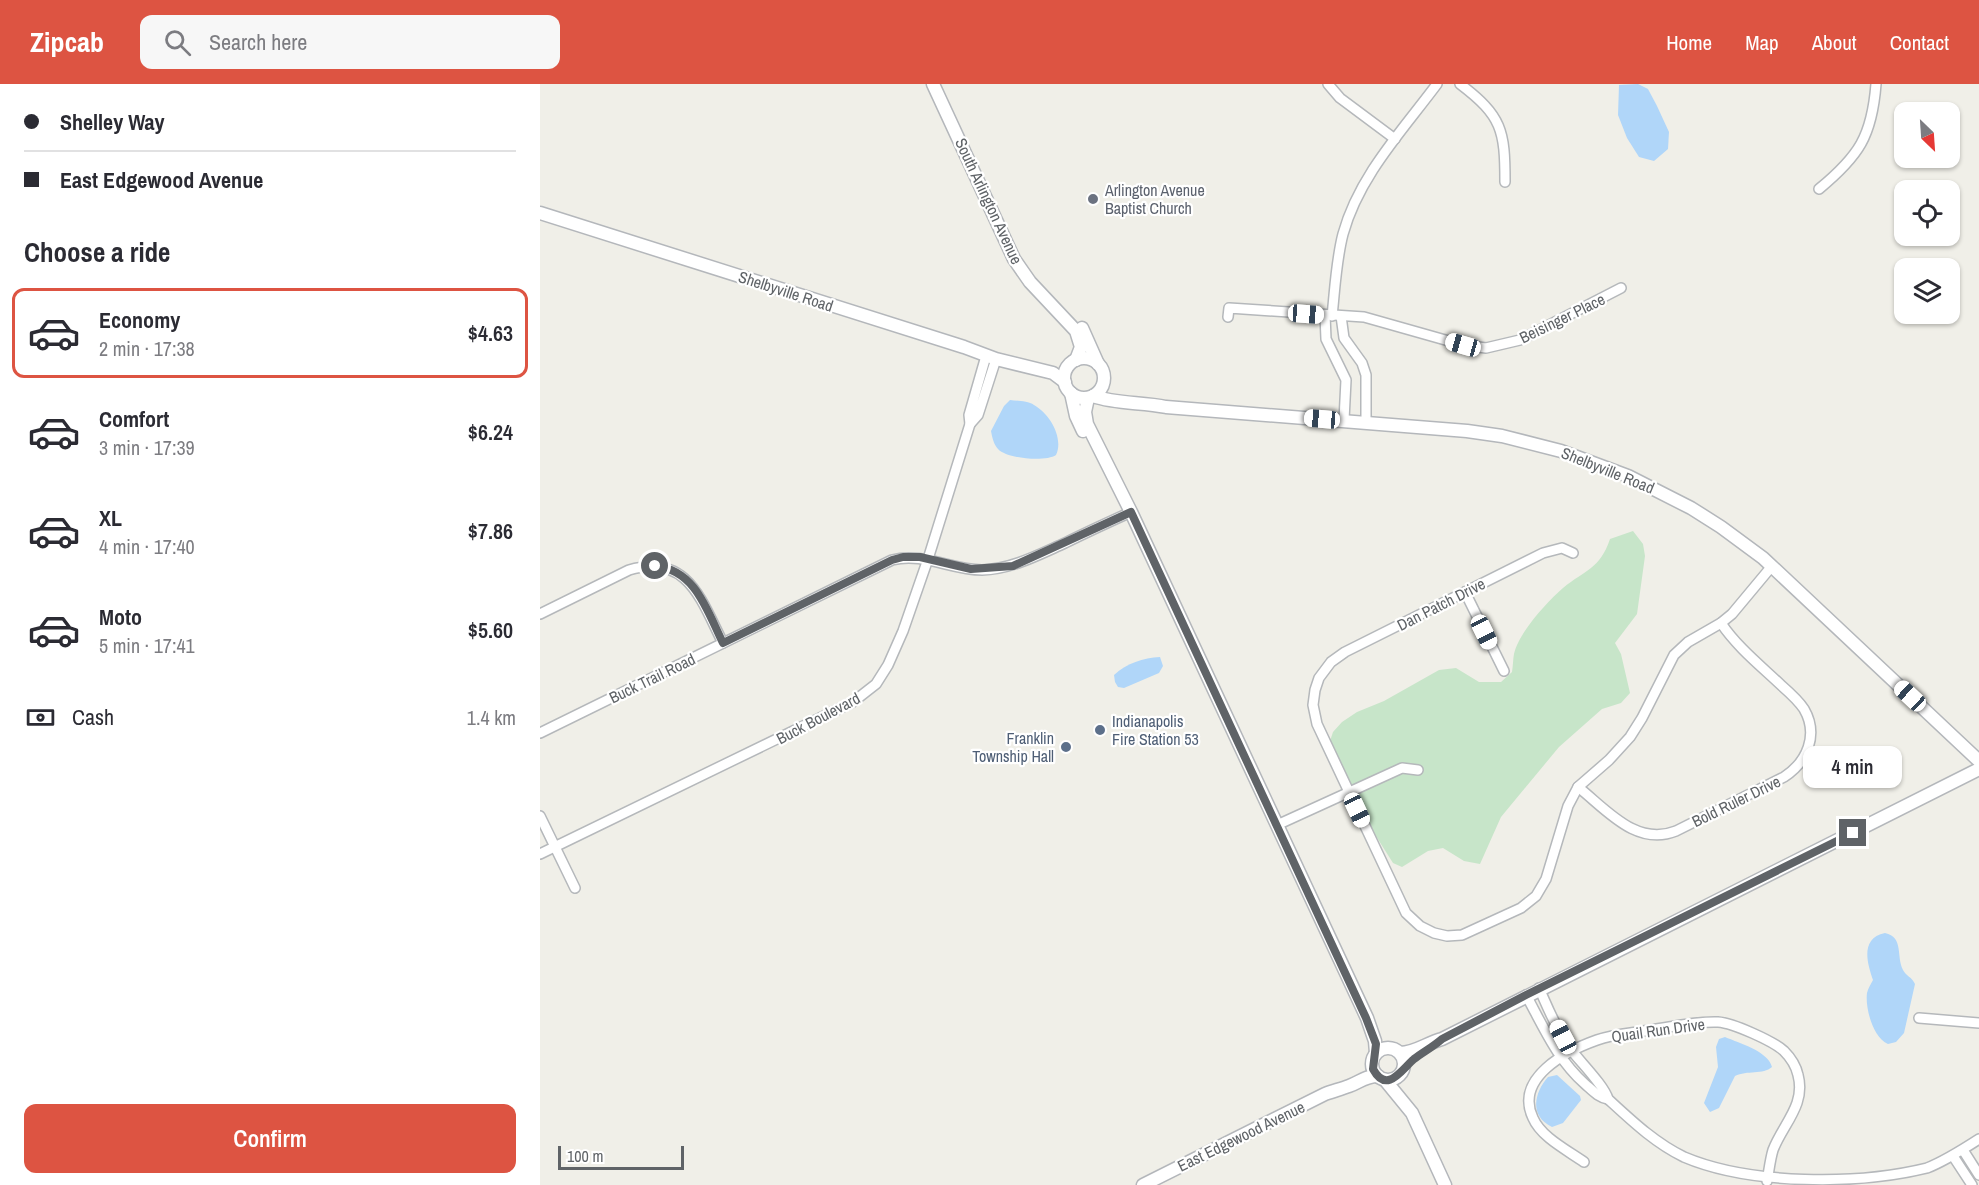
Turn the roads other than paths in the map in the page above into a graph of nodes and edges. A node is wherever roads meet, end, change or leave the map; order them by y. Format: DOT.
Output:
graph roads {
  1 [pos="933,84"];
  2 [pos="1328,84"];
  3 [pos="1437,84"];
  4 [pos="1460,84"];
  5 [pos="1876,84"];
  6 [pos="1395,140"];
  7 [pos="1505,182"];
  8 [pos="1819,189"];
  9 [pos="540,213"];
  10 [pos="1621,288"];
  11 [pos="1057,309"];
  12 [pos="1333,316"];
  13 [pos="1228,317"];
  14 [pos="991,358"];
  15 [pos="1074,362"];
  16 [pos="1098,364"];
  17 [pos="1032,367"];
  18 [pos="1104,380"];
  19 [pos="1068,387"];
  20 [pos="1090,397"];
  21 [pos="1139,402"];
  22 [pos="1344,420"];
  23 [pos="1366,422"];
  24 [pos="1095,441"];
  25 [pos="1131,512"];
  26 [pos="1573,553"];
  27 [pos="928,559"];
  28 [pos="1772,566"];
  29 [pos="1465,592"];
  30 [pos="540,614"];
  31 [pos="1721,623"];
  32 [pos="723,643"];
  33 [pos="1504,671"];
  34 [pos="540,733"];
  35 [pos="1979,761"];
  36 [pos="1979,769"];
  37 [pos="1418,770"];
  38 [pos="1578,786"];
  39 [pos="1348,792"];
  40 [pos="540,816"];
  41 [pos="1277,825"];
  42 [pos="555,847"];
  43 [pos="540,854"];
  44 [pos="575,888"];
  45 [pos="1539,988"];
  46 [pos="1526,995"];
  47 [pos="1366,1018"];
  48 [pos="1918,1018"];
  49 [pos="1979,1023"];
  50 [pos="1442,1039"];
  51 [pos="1396,1051"];
  52 [pos="1566,1055"];
  53 [pos="1374,1057"];
  54 [pos="1402,1072"];
  55 [pos="1381,1078"];
  56 [pos="1339,1088"];
  57 [pos="1412,1113"];
  58 [pos="1979,1139"];
  59 [pos="1963,1150"];
  60 [pos="1953,1156"];
  61 [pos="1584,1162"];
  62 [pos="1979,1175"];
  63 [pos="1767,1181"];
  64 [pos="1143,1185"];
  65 [pos="1445,1185"];
  66 [pos="1972,1185"];
  1 -- 11 [label="main road, South Arlington Avenue"];
  2 -- 6 [label="street"];
  3 -- 6 [label="street"];
  4 -- 7 [label="street"];
  5 -- 8 [label="street"];
  6 -- 12 [label="street"];
  9 -- 14 [label="main road, Shelbyville Road"];
  10 -- 12 [label="street, Beisinger Place"];
  11 -- 15 [label="main road, South Arlington Avenue"];
  11 -- 16 [label="main road, South Arlington Avenue"];
  12 -- 13 [label="street, Beisinger Place"];
  12 -- 22 [label="street"];
  12 -- 23 [label="street"];
  14 -- 17 [label="main road, Shelbyville Road"];
  14 -- 27 [label="street, Buck Boulevard"];
  15 -- 16 [label="main road"];
  15 -- 17 [label="main road"];
  15 -- 19 [label="main road"];
  16 -- 18 [label="main road"];
  17 -- 19 [label="main road"];
  18 -- 20 [label="main road"];
  18 -- 21 [label="main road"];
  19 -- 20 [label="main road"];
  19 -- 24 [label="main road"];
  20 -- 21 [label="main road"];
  20 -- 24 [label="main road"];
  21 -- 22 [label="main road, Shelbyville Road"];
  22 -- 23 [label="main road, Shelbyville Road"];
  23 -- 28 [label="main road, Shelbyville Road"];
  24 -- 25 [label="main road"];
  25 -- 27 [label="street, Buck Trail Road"];
  25 -- 41 [label="main road"];
  26 -- 29 [label="street, Dan Patch Drive"];
  27 -- 32 [label="street, Buck Trail Road"];
  27 -- 42 [label="street, Buck Boulevard"];
  28 -- 31 [label="street"];
  28 -- 35 [label="main road, Shelbyville Road"];
  29 -- 33 [label="street"];
  29 -- 39 [label="street, Dan Patch Drive"];
  30 -- 32 [label="street"];
  31 -- 38 [label="street"];
  31 -- 38 [label="street, Bold Ruler Drive"];
  32 -- 34 [label="street, Buck Trail Road"];
  36 -- 45 [label="main road"];
  37 -- 39 [label="street"];
  38 -- 39 [label="street"];
  39 -- 41 [label="street"];
  40 -- 42 [label="street"];
  41 -- 47 [label="main road"];
  42 -- 43 [label="street, Buck Boulevard"];
  42 -- 44 [label="street"];
  45 -- 46 [label="main road"];
  45 -- 52 [label="street"];
  46 -- 50 [label="main road"];
  46 -- 52 [label="street"];
  47 -- 51 [label="main road"];
  47 -- 53 [label="main road"];
  48 -- 49 [label="street"];
  50 -- 51 [label="main road"];
  50 -- 54 [label="main road"];
  51 -- 53 [label="main road"];
  51 -- 54 [label="main road"];
  52 -- 61 [label="street, Quail Run Drive"];
  52 -- 63 [label="street"];
  52 -- 63 [label="street, Quail Run Drive"];
  53 -- 55 [label="main road"];
  53 -- 56 [label="main road"];
  54 -- 55 [label="main road"];
  54 -- 57 [label="main road"];
  55 -- 56 [label="main road"];
  55 -- 57 [label="main road"];
  56 -- 64 [label="main road, East Edgewood Avenue"];
  57 -- 65 [label="main road"];
  58 -- 59 [label="street"];
  59 -- 60 [label="street"];
  59 -- 62 [label="street"];
  60 -- 63 [label="street"];
  60 -- 66 [label="street"];
}
